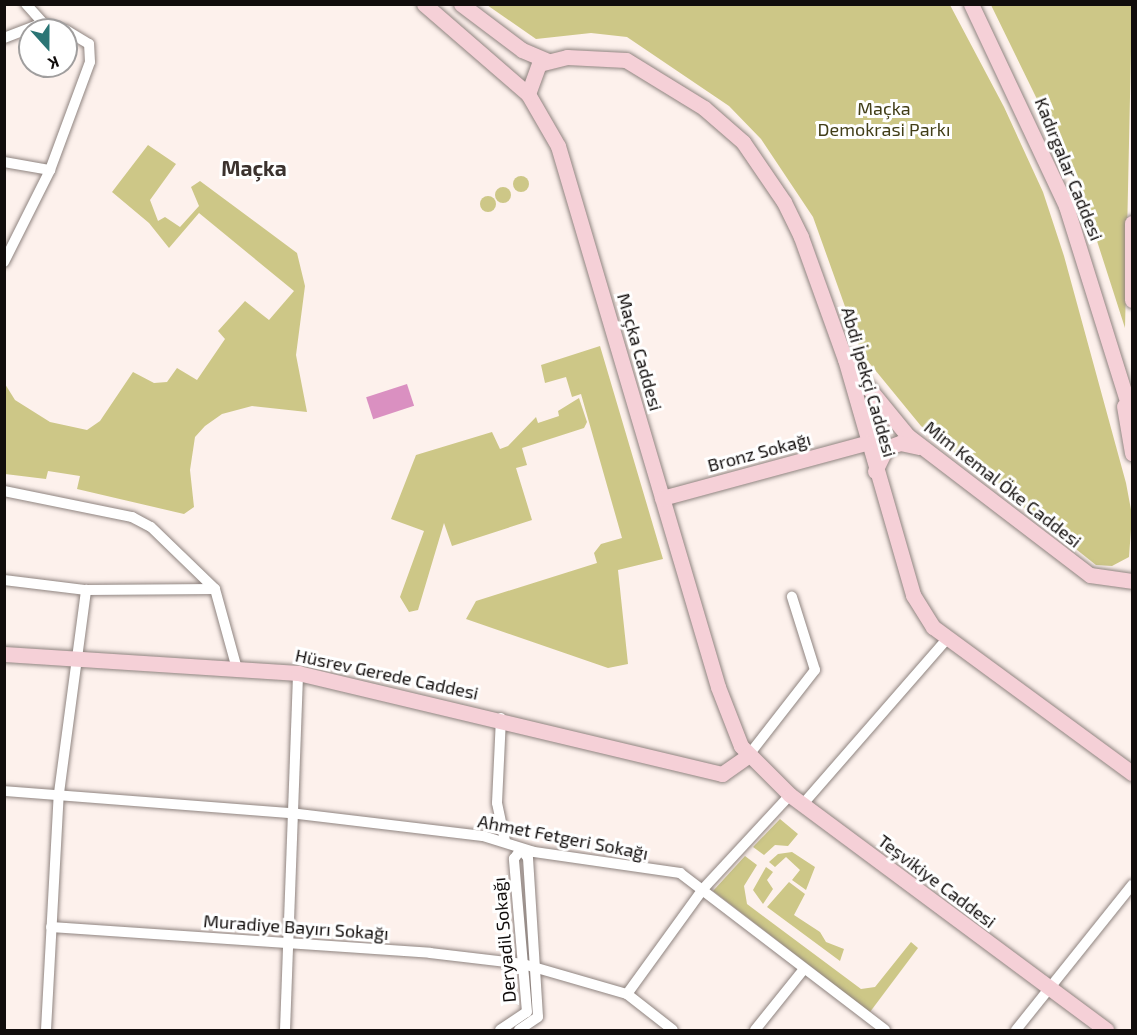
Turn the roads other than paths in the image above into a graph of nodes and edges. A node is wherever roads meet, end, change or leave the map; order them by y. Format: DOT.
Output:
graph roads {
  1 [pos="26,4"];
  2 [pos="424,4"];
  3 [pos="461,4"];
  4 [pos="971,4"];
  5 [pos="39,18"];
  6 [pos="78,38"];
  7 [pos="543,62"];
  8 [pos="513,80"];
  9 [pos="528,94"];
  10 [pos="4,162"];
  11 [pos="50,170"];
  12 [pos="1132,223"];
  13 [pos="4,262"];
  14 [pos="1132,300"];
  15 [pos="845,359"];
  16 [pos="1122,391"];
  17 [pos="1132,417"];
  18 [pos="867,443"];
  19 [pos="925,448"];
  20 [pos="1132,453"];
  21 [pos="875,471"];
  22 [pos="4,491"];
  23 [pos="662,498"];
  24 [pos="4,580"];
  25 [pos="1105,581"];
  26 [pos="1132,581"];
  27 [pos="215,589"];
  28 [pos="86,590"];
  29 [pos="1132,593"];
  30 [pos="792,597"];
  31 [pos="948,638"];
  32 [pos="4,654"];
  33 [pos="74,658"];
  34 [pos="237,669"];
  35 [pos="298,673"];
  36 [pos="501,718"];
  37 [pos="748,756"];
  38 [pos="1132,773"];
  39 [pos="4,791"];
  40 [pos="59,793"];
  41 [pos="796,800"];
  42 [pos="290,813"];
  43 [pos="505,840"];
  44 [pos="521,849"];
  45 [pos="1132,885"];
  46 [pos="703,890"];
  47 [pos="51,927"];
  48 [pos="286,944"];
  49 [pos="523,964"];
  50 [pos="537,967"];
  51 [pos="804,969"];
  52 [pos="1049,990"];
  53 [pos="627,994"];
  54 [pos="515,1027"];
  55 [pos="46,1030"];
  56 [pos="285,1030"];
  57 [pos="500,1030"];
  58 [pos="673,1030"];
  59 [pos="755,1030"];
  60 [pos="885,1030"];
  61 [pos="1016,1030"];
  62 [pos="1106,1030"];
  1 -- 5 [label="street"];
  2 -- 8 [label="street, Maçka Caddesi"];
  3 -- 7 [label="street"];
  4 -- 16 [label="street, Kadırgalar Caddesi"];
  6 -- 11 [label="street"];
  7 -- 8 [label="street"];
  7 -- 9 [label="street"];
  7 -- 15 [label="street, Abdi İpekçi Caddesi"];
  8 -- 9 [label="street, Maçka Caddesi"];
  9 -- 23 [label="street, Maçka Caddesi"];
  10 -- 11 [label="street"];
  11 -- 13 [label="street"];
  12 -- 14 [label="street"];
  15 -- 18 [label="street, Abdi İpekçi Caddesi"];
  15 -- 19 [label="street, Mim Kemal Öke Caddesi"];
  16 -- 17 [label="street, Kadırgalar Caddesi"];
  16 -- 20 [label="street, Kadırgalar Caddesi"];
  18 -- 21 [label="street, Abdi İpekçi Caddesi"];
  18 -- 23 [label="street, Bronz Sokağı"];
  19 -- 21 [label="street"];
  19 -- 25 [label="street, Mim Kemal Öke Caddesi"];
  21 -- 31 [label="street, Abdi İpekçi Caddesi"];
  22 -- 27 [label="street"];
  23 -- 37 [label="street, Maçka Caddesi"];
  24 -- 28 [label="street"];
  25 -- 26 [label="street, Mim Kemal Öke Caddesi"];
  25 -- 29 [label="street"];
  27 -- 28 [label="street"];
  27 -- 34 [label="street"];
  28 -- 33 [label="street"];
  30 -- 37 [label="street"];
  31 -- 38 [label="street, Abdi İpekçi Caddesi"];
  31 -- 41 [label="street"];
  32 -- 33 [label="street, Hüsrev Gerede Caddesi"];
  33 -- 34 [label="street, Hüsrev Gerede Caddesi"];
  33 -- 40 [label="street"];
  34 -- 35 [label="street, Hüsrev Gerede Caddesi"];
  35 -- 36 [label="street, Hüsrev Gerede Caddesi"];
  35 -- 42 [label="street"];
  36 -- 37 [label="street, Hüsrev Gerede Caddesi"];
  36 -- 43 [label="street"];
  37 -- 41 [label="street, Teşvikiye Caddesi"];
  39 -- 40 [label="street, Ahmet Fetgeri Sokağı"];
  40 -- 42 [label="street, Ahmet Fetgeri Sokağı"];
  40 -- 47 [label="street"];
  41 -- 46 [label="street"];
  41 -- 52 [label="street, Teşvikiye Caddesi"];
  42 -- 43 [label="street, Ahmet Fetgeri Sokağı"];
  42 -- 48 [label="street"];
  43 -- 44 [label="street, Ahmet Fetgeri Sokağı"];
  44 -- 46 [label="street, Ahmet Fetgeri Sokağı"];
  44 -- 49 [label="street, Deryadil Sokağı"];
  44 -- 50 [label="street, Deryadil Sokağı"];
  45 -- 52 [label="street"];
  46 -- 51 [label="street, Ahmet Fetgeri Sokağı"];
  46 -- 53 [label="street"];
  47 -- 48 [label="street, Muradiye Bayırı Sokağı"];
  47 -- 55 [label="street"];
  48 -- 49 [label="street, Muradiye Bayırı Sokağı"];
  48 -- 56 [label="street"];
  49 -- 50 [label="street, Muradiye Bayırı Sokağı"];
  49 -- 54 [label="street, Deryadil Sokağı"];
  50 -- 53 [label="street, Muradiye Bayırı Sokağı"];
  50 -- 54 [label="street, Deryadil Sokağı"];
  51 -- 59 [label="street"];
  51 -- 60 [label="street, Ahmet Fetgeri Sokağı"];
  52 -- 61 [label="street"];
  52 -- 62 [label="street, Teşvikiye Caddesi"];
  53 -- 58 [label="street"];
  54 -- 57 [label="street, Deryadil Sokağı"];
}
